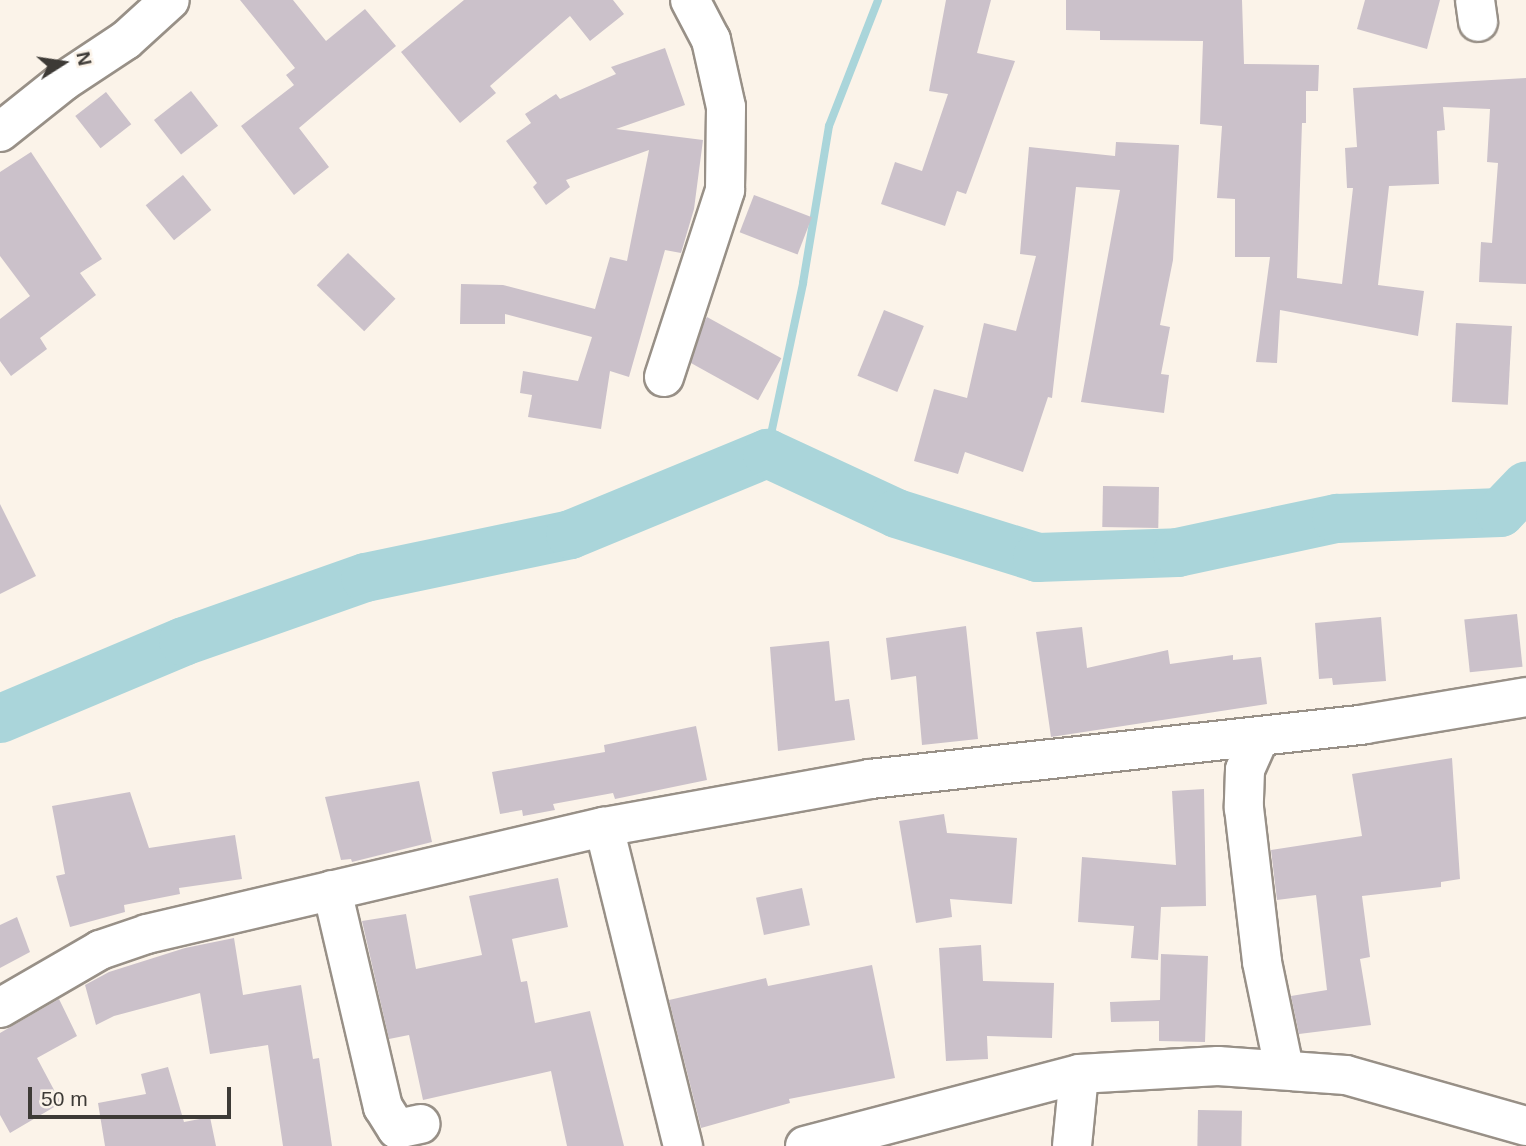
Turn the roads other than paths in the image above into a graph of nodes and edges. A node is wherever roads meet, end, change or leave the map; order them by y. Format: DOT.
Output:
graph roads {
  1 [pos="170,0"];
  2 [pos="690,0"];
  3 [pos="0,132"];
  4 [pos="664,377"];
  5 [pos="1526,697"];
  6 [pos="1260,736"];
  7 [pos="604,827"];
  8 [pos="332,890"];
  9 [pos="0,1008"];
  10 [pos="1284,1068"];
  11 [pos="1079,1074"];
  12 [pos="419,1124"];
  13 [pos="1526,1126"];
  14 [pos="683,1146"];
  15 [pos="805,1146"];
  16 [pos="1072,1146"];
  1 -- 3 [label="street"];
  2 -- 4 [label="street"];
  5 -- 6 [label="street"];
  6 -- 7 [label="street"];
  6 -- 10 [label="street"];
  7 -- 8 [label="street"];
  7 -- 14 [label="street"];
  8 -- 9 [label="street"];
  8 -- 12 [label="street"];
  10 -- 11 [label="street"];
  10 -- 13 [label="street"];
  11 -- 15 [label="street"];
  11 -- 16 [label="street"];
}
